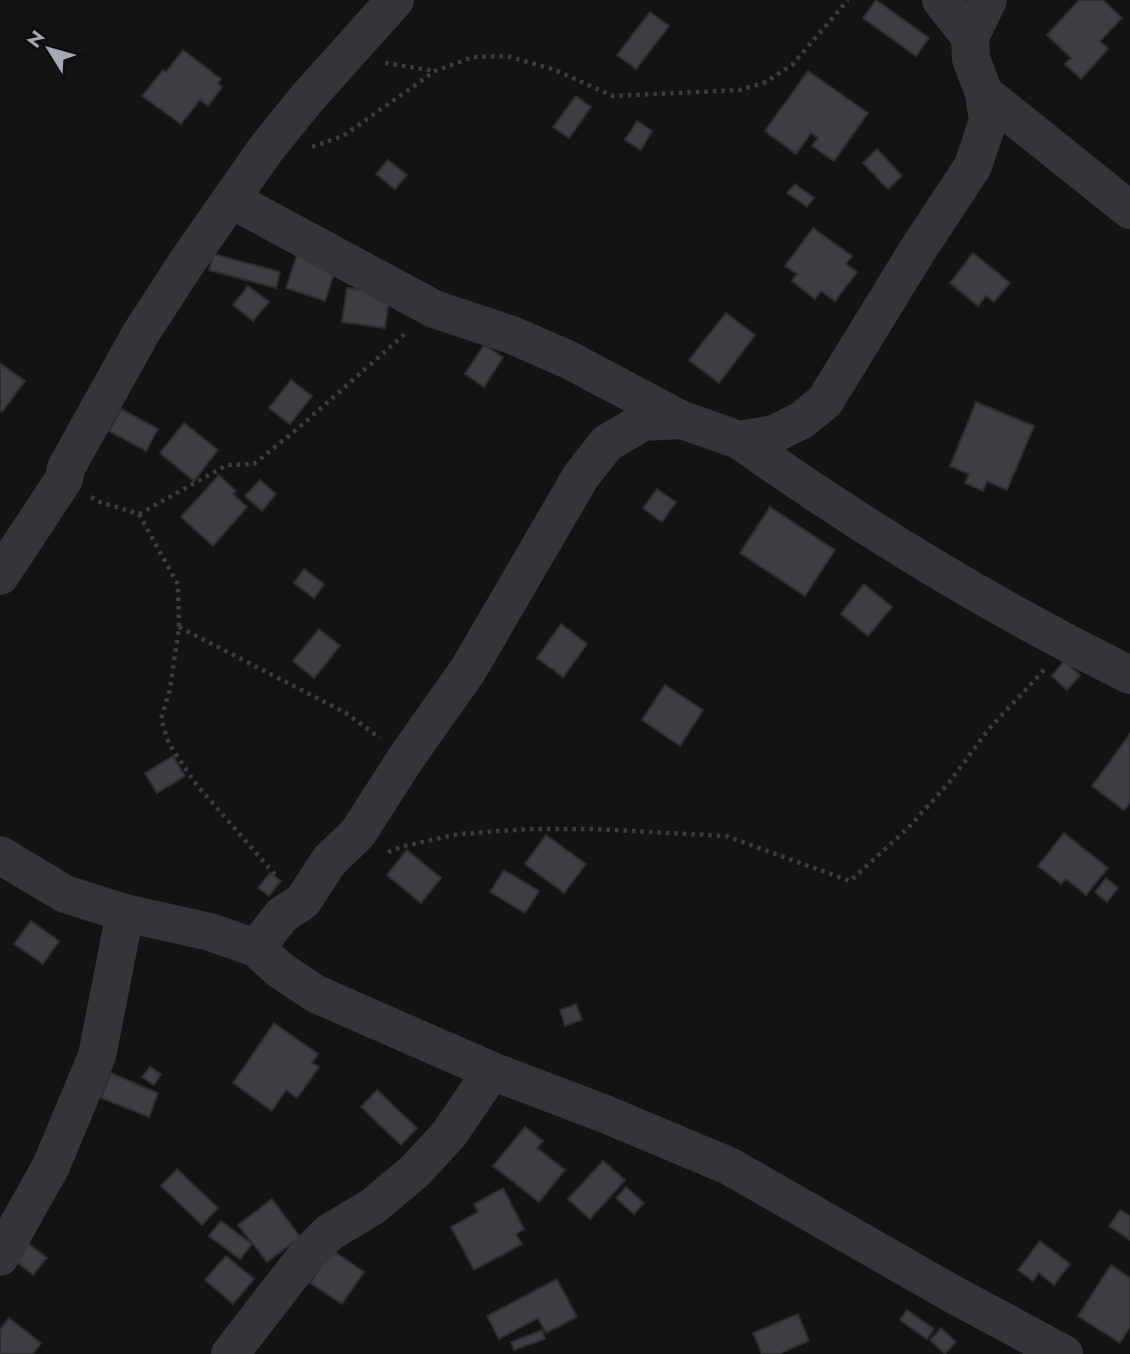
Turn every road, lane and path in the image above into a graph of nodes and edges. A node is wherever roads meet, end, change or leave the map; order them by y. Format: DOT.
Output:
graph roads {
  1 [pos="395,0"];
  2 [pos="848,0"];
  3 [pos="941,0"];
  4 [pos="988,0"];
  5 [pos="970,37"];
  6 [pos="343,57"];
  7 [pos="435,71"];
  8 [pos="985,93"];
  9 [pos="266,149"];
  10 [pos="232,200"];
  11 [pos="1130,210"];
  12 [pos="434,309"];
  13 [pos="682,420"];
  14 [pos="739,440"];
  15 [pos="64,479"];
  16 [pos="139,514"];
  17 [pos="0,576"];
  18 [pos="179,627"];
  19 [pos="1068,644"];
  20 [pos="1130,675"];
  21 [pos="406,758"];
  22 [pos="384,853"];
  23 [pos="0,855"];
  24 [pos="303,901"];
  25 [pos="125,913"];
  26 [pos="256,948"];
  27 [pos="492,1071"];
  28 [pos="0,1257"];
  29 [pos="1059,1353"];
  30 [pos="230,1354"];
  1 -- 6 [label="street"];
  2 -- 7 [label="path"];
  3 -- 5 [label="street"];
  4 -- 5 [label="street"];
  5 -- 8 [label="street"];
  6 -- 7 [label="path"];
  6 -- 9 [label="street"];
  7 -- 9 [label="path"];
  8 -- 11 [label="street"];
  8 -- 14 [label="street"];
  9 -- 10 [label="street"];
  10 -- 12 [label="street"];
  10 -- 15 [label="street"];
  12 -- 13 [label="street"];
  12 -- 16 [label="path"];
  13 -- 14 [label="street"];
  13 -- 21 [label="street"];
  14 -- 19 [label="street"];
  15 -- 16 [label="path"];
  15 -- 17 [label="street"];
  16 -- 18 [label="path"];
  18 -- 21 [label="path"];
  18 -- 24 [label="path"];
  19 -- 20 [label="street"];
  19 -- 22 [label="path"];
  21 -- 24 [label="street"];
  23 -- 25 [label="street"];
  24 -- 26 [label="street"];
  25 -- 26 [label="street"];
  25 -- 28 [label="street"];
  26 -- 27 [label="street"];
  27 -- 29 [label="street"];
  27 -- 30 [label="street"];
}
